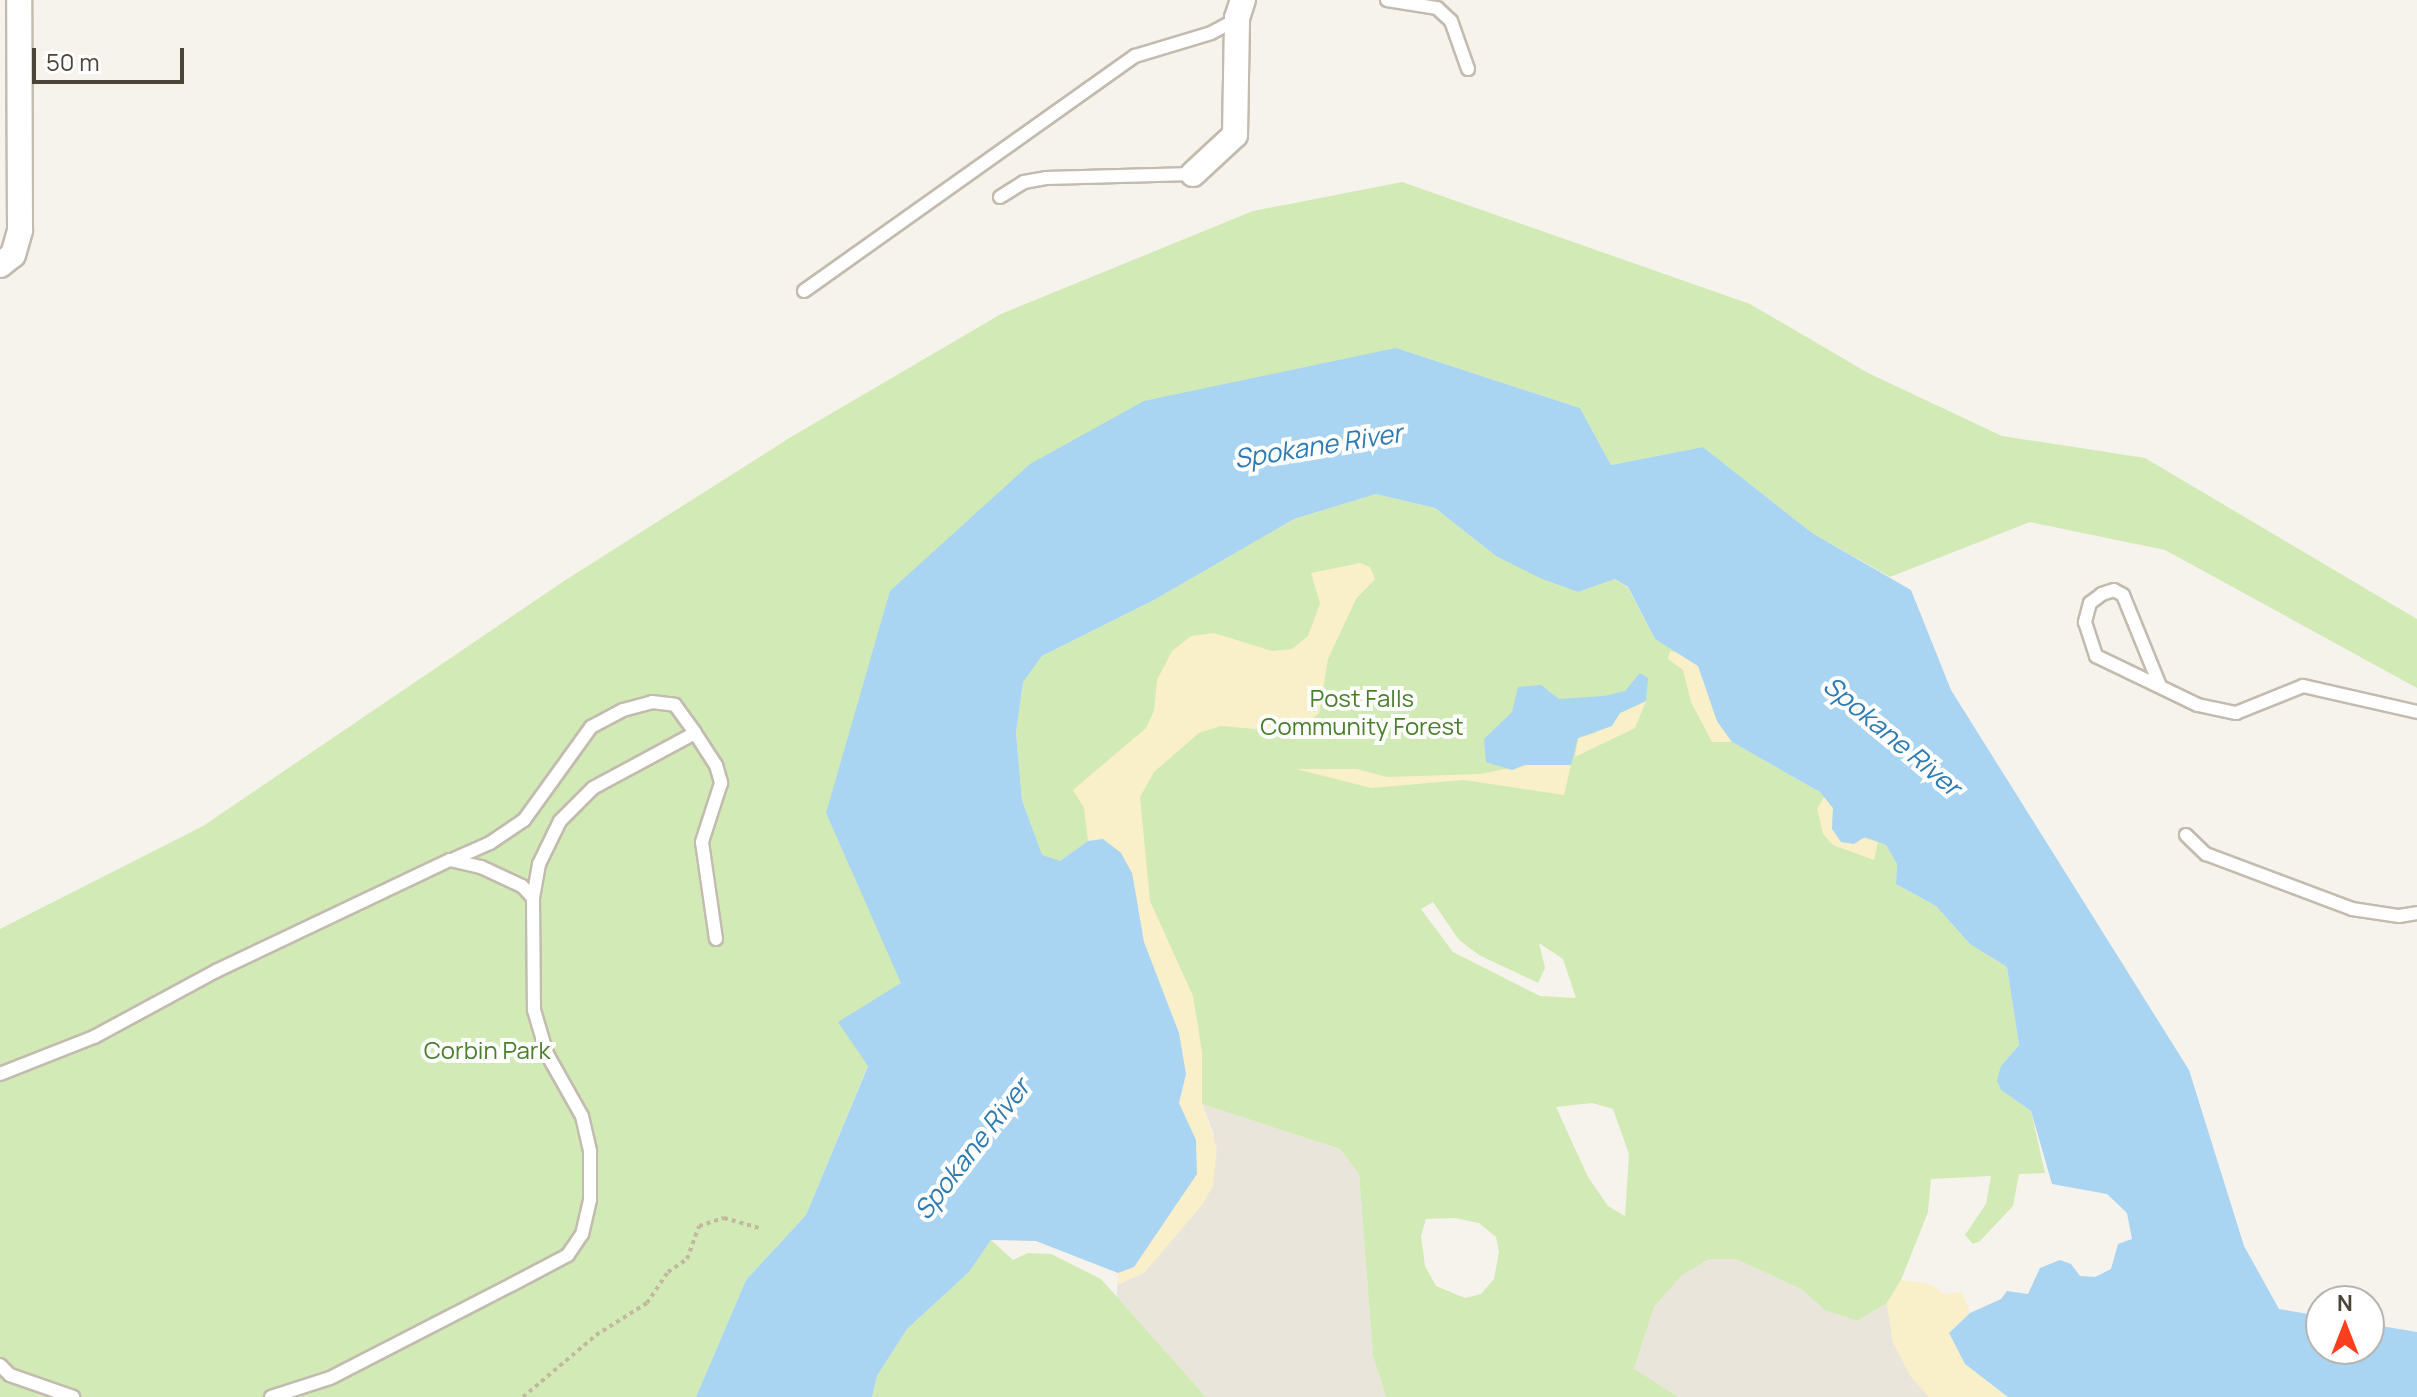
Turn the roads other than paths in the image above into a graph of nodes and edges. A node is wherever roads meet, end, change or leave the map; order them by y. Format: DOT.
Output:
graph roads {
  1 [pos="19,0"];
  2 [pos="1387,0"];
  3 [pos="1240,9"];
  4 [pos="1468,69"];
  5 [pos="1193,174"];
  6 [pos="1000,197"];
  7 [pos="0,265"];
  8 [pos="804,291"];
  9 [pos="2160,686"];
  10 [pos="2417,712"];
  11 [pos="695,733"];
  12 [pos="2186,835"];
  13 [pos="450,860"];
  14 [pos="533,898"];
  15 [pos="2417,913"];
  16 [pos="716,939"];
  17 [pos="0,1074"];
  18 [pos="0,1365"];
  19 [pos="73,1397"];
  20 [pos="271,1397"];
  1 -- 7 [label="street"];
  2 -- 4 [label="lane"];
  3 -- 5 [label="street"];
  3 -- 8 [label="lane"];
  5 -- 6 [label="lane"];
  9 -- 9 [label="lane"];
  9 -- 10 [label="lane"];
  11 -- 13 [label="lane"];
  11 -- 14 [label="lane"];
  11 -- 16 [label="lane"];
  12 -- 15 [label="lane"];
  13 -- 14 [label="lane"];
  13 -- 17 [label="lane"];
  14 -- 20 [label="lane"];
  18 -- 19 [label="lane"];
}
